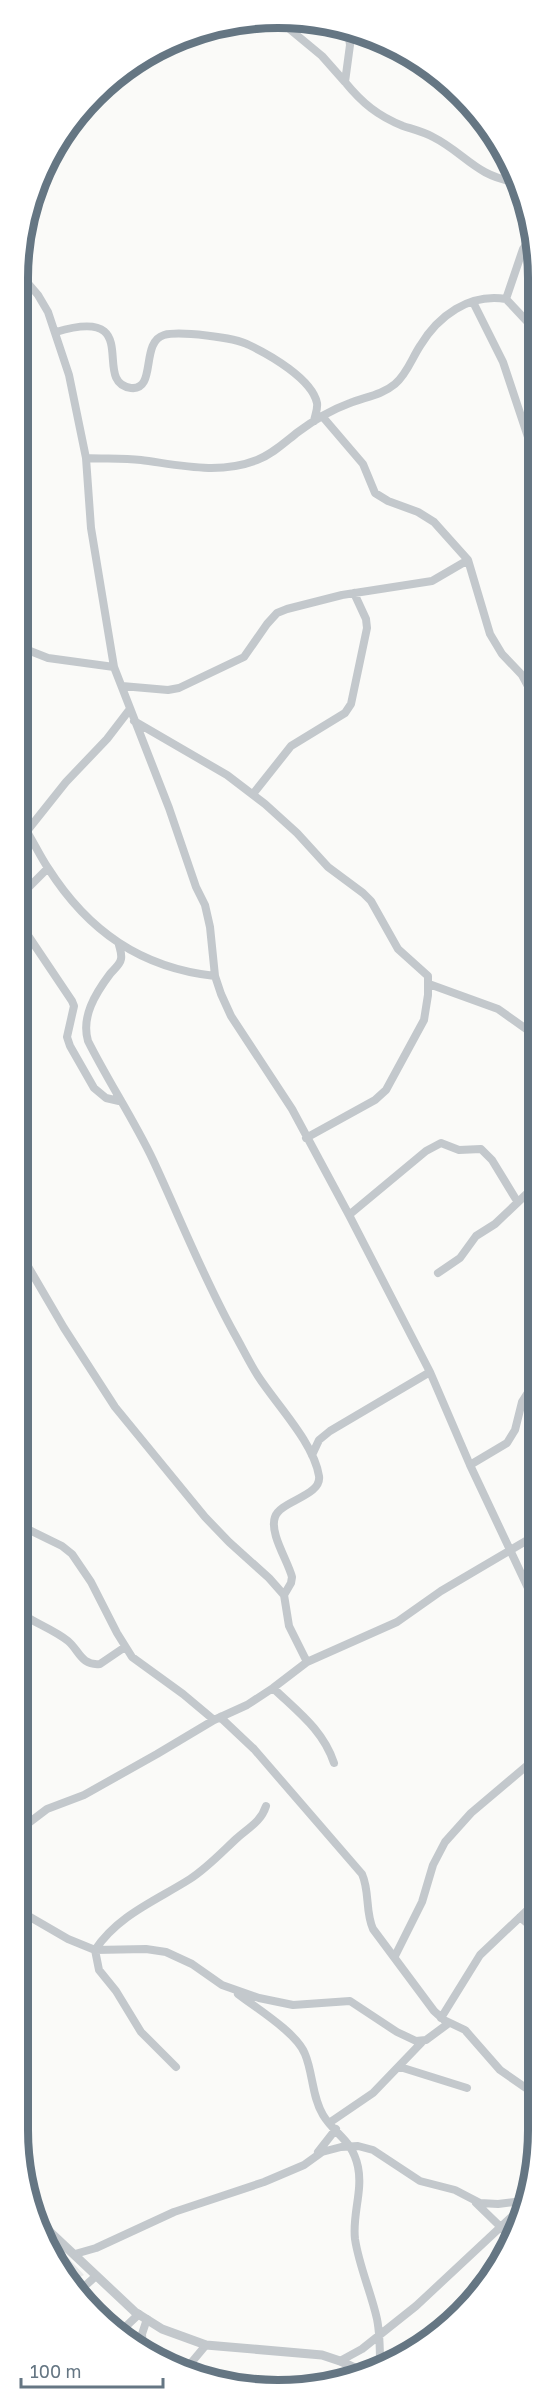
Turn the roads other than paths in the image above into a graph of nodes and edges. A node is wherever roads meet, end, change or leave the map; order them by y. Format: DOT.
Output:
graph roads {
  1 [pos="289,29"];
  2 [pos="349,39"];
  3 [pos="345,82"];
  4 [pos="507,179"];
  5 [pos="525,246"];
  6 [pos="28,283"];
  7 [pos="506,299"];
  8 [pos="473,302"];
  9 [pos="528,322"];
  10 [pos="56,332"];
  11 [pos="322,416"];
  12 [pos="314,421"];
  13 [pos="528,437"];
  14 [pos="86,458"];
  15 [pos="468,560"];
  16 [pos="354,593"];
  17 [pos="28,650"];
  18 [pos="114,668"];
  19 [pos="122,686"];
  20 [pos="528,686"];
  21 [pos="130,709"];
  22 [pos="133,718"];
  23 [pos="253,794"];
  24 [pos="28,830"];
  25 [pos="28,833"];
  26 [pos="48,868"];
  27 [pos="28,889"];
  28 [pos="28,934"];
  29 [pos="119,945"];
  30 [pos="215,976"];
  31 [pos="429,984"];
  32 [pos="528,1030"];
  33 [pos="119,1101"];
  34 [pos="306,1138"];
  35 [pos="528,1192"];
  36 [pos="517,1201"];
  37 [pos="350,1215"];
  38 [pos="28,1267"];
  39 [pos="438,1273"];
  40 [pos="430,1372"];
  41 [pos="528,1393"];
  42 [pos="312,1455"];
  43 [pos="470,1465"];
  44 [pos="28,1529"];
  45 [pos="528,1539"];
  46 [pos="509,1550"];
  47 [pos="528,1589"];
  48 [pos="284,1595"];
  49 [pos="28,1617"];
  50 [pos="125,1647"];
  51 [pos="307,1662"];
  52 [pos="273,1688"];
  53 [pos="217,1718"];
  54 [pos="334,1763"];
  55 [pos="528,1765"];
  56 [pos="266,1806"];
  57 [pos="28,1820"];
  58 [pos="528,1910"];
  59 [pos="28,1917"];
  60 [pos="520,1917"];
  61 [pos="528,1924"];
  62 [pos="95,1950"];
  63 [pos="395,1956"];
  64 [pos="234,1991"];
  65 [pos="441,2018"];
  66 [pos="449,2023"];
  67 [pos="423,2042"];
  68 [pos="176,2067"];
  69 [pos="400,2067"];
  70 [pos="467,2088"];
  71 [pos="528,2089"];
  72 [pos="332,2126"];
  73 [pos="350,2146"];
  74 [pos="315,2156"];
  75 [pos="471,2199"];
  76 [pos="517,2202"];
  77 [pos="512,2218"];
  78 [pos="502,2227"];
  79 [pos="506,2231"];
  80 [pos="50,2232"];
  81 [pos="75,2254"];
  82 [pos="96,2276"];
  83 [pos="84,2287"];
  84 [pos="143,2317"];
  85 [pos="126,2328"];
  86 [pos="380,2336"];
  87 [pos="141,2338"];
  88 [pos="206,2345"];
  89 [pos="380,2358"];
  90 [pos="340,2361"];
  91 [pos="191,2364"];
  92 [pos="354,2367"];
  1 -- 3 [label="street"];
  2 -- 3 [label="street"];
  3 -- 4 [label="street"];
  5 -- 7 [label="street"];
  6 -- 10 [label="street"];
  7 -- 8 [label="street"];
  7 -- 9 [label="street"];
  8 -- 11 [label="street"];
  8 -- 13 [label="street"];
  10 -- 12 [label="street"];
  10 -- 14 [label="street"];
  11 -- 12 [label="street"];
  11 -- 15 [label="street"];
  12 -- 14 [label="street"];
  14 -- 18 [label="street"];
  15 -- 16 [label="street"];
  15 -- 20 [label="street"];
  16 -- 19 [label="street"];
  16 -- 23 [label="street"];
  17 -- 18 [label="street"];
  18 -- 19 [label="street"];
  19 -- 21 [label="street"];
  21 -- 22 [label="street"];
  21 -- 24 [label="street"];
  22 -- 23 [label="street"];
  22 -- 30 [label="street"];
  23 -- 31 [label="street"];
  25 -- 26 [label="street"];
  26 -- 27 [label="street"];
  26 -- 29 [label="street"];
  28 -- 33 [label="street"];
  29 -- 30 [label="street"];
  29 -- 33 [label="street"];
  30 -- 34 [label="street"];
  31 -- 32 [label="street"];
  31 -- 34 [label="street"];
  33 -- 42 [label="street"];
  34 -- 37 [label="street"];
  35 -- 36 [label="street"];
  36 -- 37 [label="street"];
  36 -- 39 [label="street"];
  37 -- 40 [label="street"];
  38 -- 48 [label="street"];
  40 -- 42 [label="street"];
  40 -- 43 [label="street"];
  41 -- 43 [label="street"];
  42 -- 48 [label="street"];
  43 -- 46 [label="street"];
  44 -- 50 [label="street"];
  45 -- 46 [label="street"];
  46 -- 47 [label="street"];
  46 -- 51 [label="street"];
  48 -- 51 [label="street"];
  49 -- 50 [label="street"];
  50 -- 53 [label="street"];
  51 -- 52 [label="street"];
  52 -- 53 [label="street"];
  52 -- 54 [label="street"];
  53 -- 57 [label="street"];
  53 -- 63 [label="street"];
  55 -- 63 [label="street"];
  56 -- 62 [label="street"];
  58 -- 60 [label="street"];
  59 -- 62 [label="street"];
  60 -- 61 [label="street"];
  60 -- 65 [label="street"];
  62 -- 64 [label="street"];
  62 -- 68 [label="street"];
  63 -- 65 [label="street"];
  64 -- 67 [label="street"];
  64 -- 72 [label="street"];
  65 -- 66 [label="street"];
  66 -- 67 [label="street"];
  66 -- 71 [label="street"];
  67 -- 69 [label="street"];
  69 -- 70 [label="street"];
  69 -- 72 [label="street"];
  72 -- 73 [label="street"];
  72 -- 74 [label="street"];
  73 -- 74 [label="street"];
  73 -- 75 [label="street"];
  73 -- 86 [label="street"];
  74 -- 81 [label="street"];
  75 -- 76 [label="street"];
  75 -- 78 [label="street"];
  77 -- 78 [label="street"];
  78 -- 79 [label="street"];
  78 -- 86 [label="street"];
  80 -- 81 [label="street"];
  81 -- 82 [label="street"];
  82 -- 83 [label="street"];
  82 -- 84 [label="street"];
  84 -- 85 [label="street"];
  84 -- 87 [label="street"];
  84 -- 88 [label="street"];
  86 -- 89 [label="street"];
  86 -- 90 [label="street"];
  88 -- 90 [label="street"];
  88 -- 91 [label="street"];
  90 -- 92 [label="street"];
}
